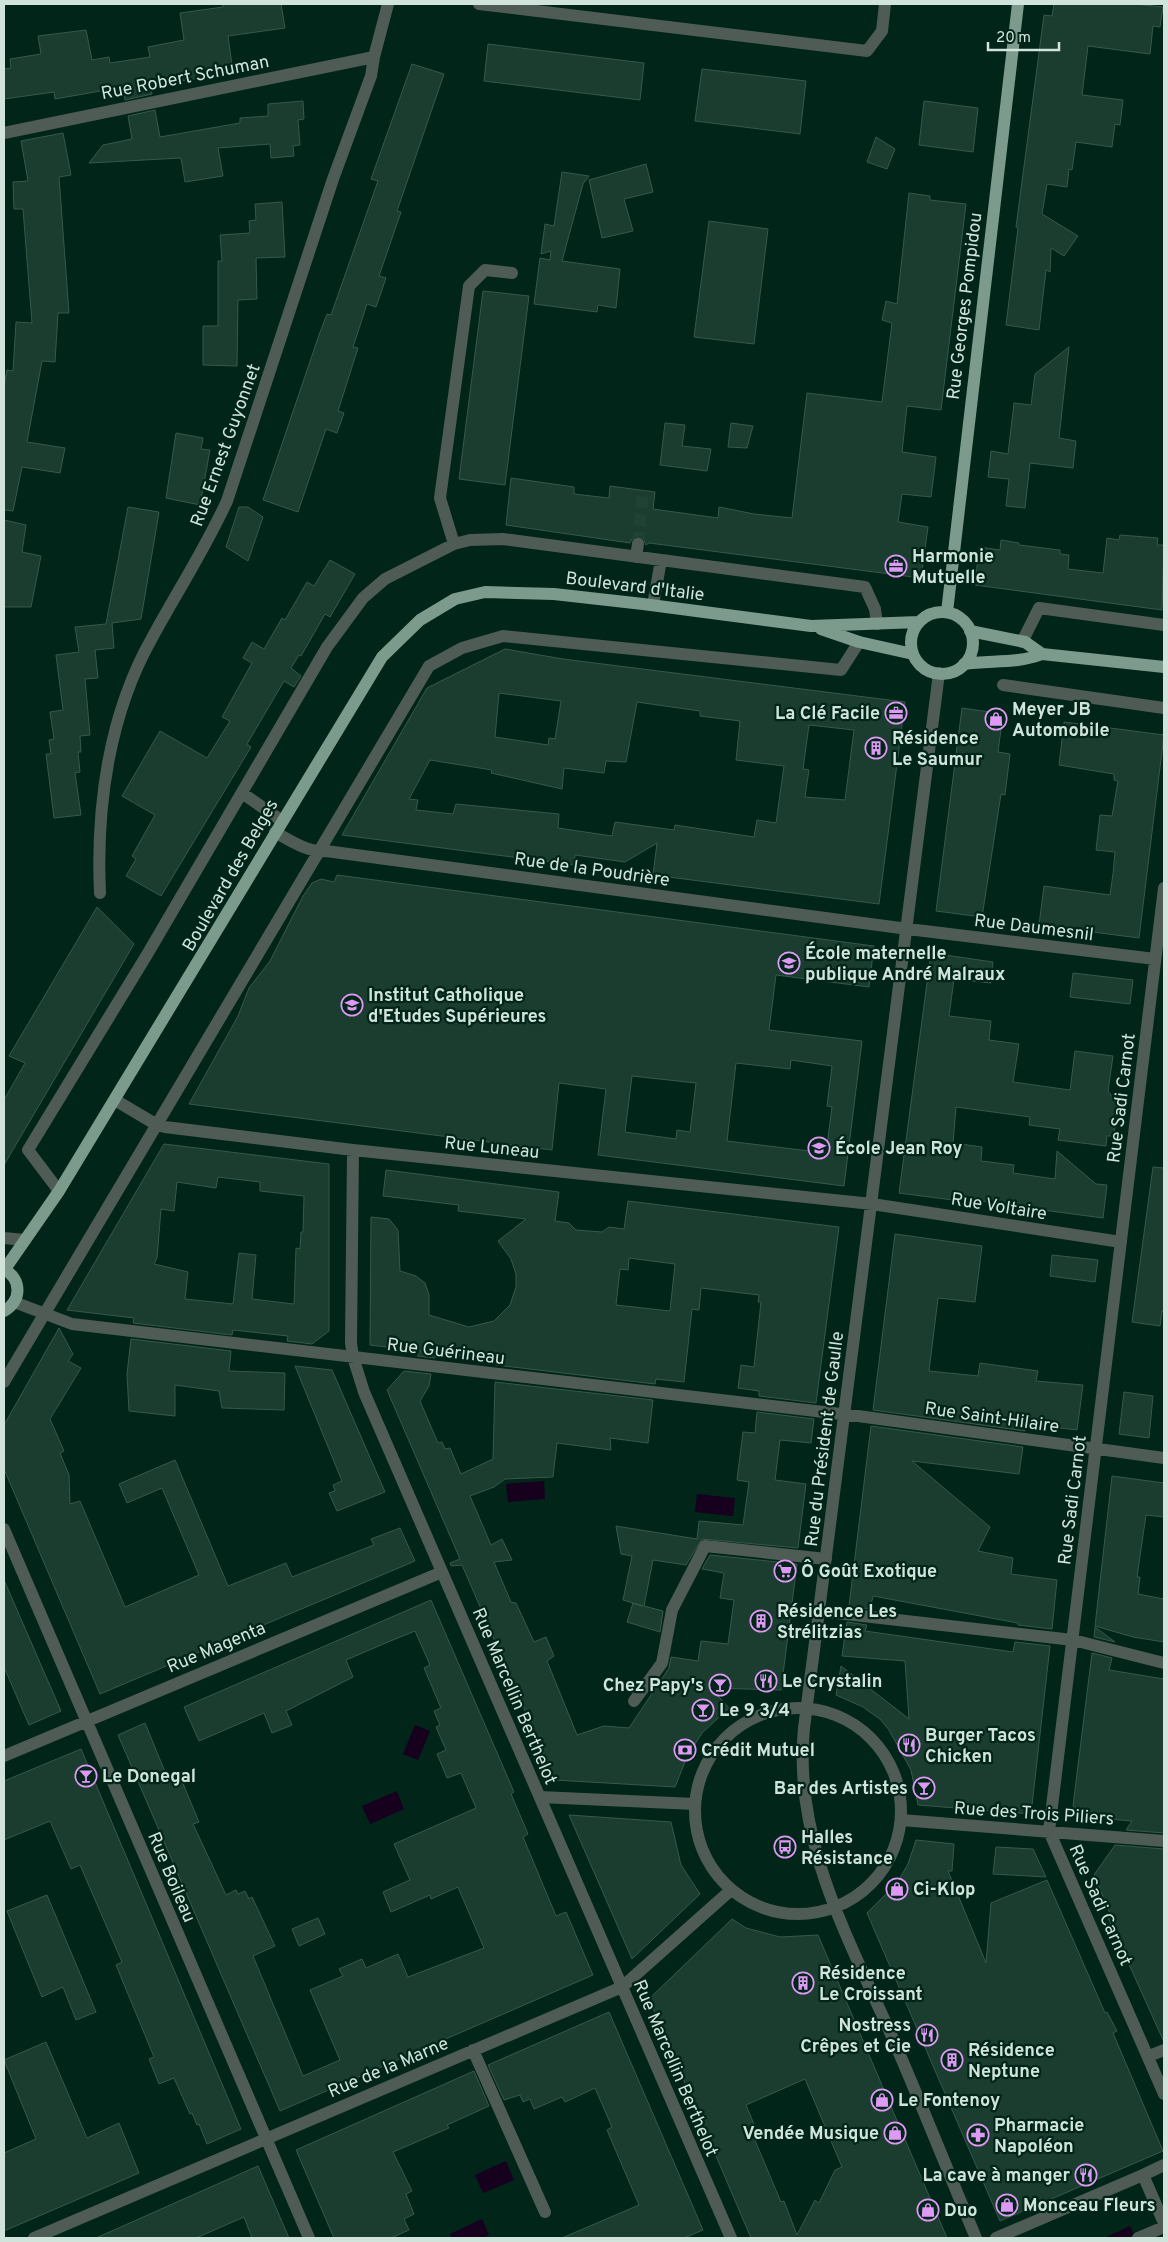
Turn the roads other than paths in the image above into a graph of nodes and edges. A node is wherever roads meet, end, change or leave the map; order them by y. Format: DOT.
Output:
graph roads {
  1 [pos="388,4"];
  2 [pos="479,4"];
  3 [pos="885,4"];
  4 [pos="1018,4"];
  5 [pos="374,57"];
  6 [pos="4,132"];
  7 [pos="512,274"];
  8 [pos="454,544"];
  9 [pos="638,544"];
  10 [pos="636,557"];
  11 [pos="661,560"];
  12 [pos="455,599"];
  13 [pos="653,605"];
  14 [pos="947,612"];
  15 [pos="919,622"];
  16 [pos="877,624"];
  17 [pos="812,626"];
  18 [pos="1164,626"];
  19 [pos="970,631"];
  20 [pos="859,642"];
  21 [pos="1022,642"];
  22 [pos="913,654"];
  23 [pos="1042,654"];
  24 [pos="964,664"];
  25 [pos="1164,667"];
  26 [pos="939,673"];
  27 [pos="1004,685"];
  28 [pos="1164,708"];
  29 [pos="242,793"];
  30 [pos="278,826"];
  31 [pos="319,852"];
  32 [pos="1164,888"];
  33 [pos="100,893"];
  34 [pos="908,929"];
  35 [pos="1155,959"];
  36 [pos="115,1100"];
  37 [pos="157,1125"];
  38 [pos="353,1150"];
  39 [pos="59,1191"];
  40 [pos="872,1204"];
  41 [pos="4,1238"];
  42 [pos="25,1240"];
  43 [pos="1121,1242"];
  44 [pos="4,1269"];
  45 [pos="14,1302"];
  46 [pos="4,1311"];
  47 [pos="44,1314"];
  48 [pos="353,1357"];
  49 [pos="4,1382"];
  50 [pos="845,1414"];
  51 [pos="1096,1448"];
  52 [pos="1164,1458"];
  53 [pos="4,1529"];
  54 [pos="826,1559"];
  55 [pos="442,1572"];
  56 [pos="819,1611"];
  57 [pos="1073,1640"];
  58 [pos="1164,1663"];
  59 [pos="634,1701"];
  60 [pos="807,1708"];
  61 [pos="86,1720"];
  62 [pos="4,1756"];
  63 [pos="540,1797"];
  64 [pos="695,1804"];
  65 [pos="901,1820"];
  66 [pos="1049,1831"];
  67 [pos="1164,1841"];
  68 [pos="731,1890"];
  69 [pos="836,1907"];
  70 [pos="622,1987"];
  71 [pos="473,2050"];
  72 [pos="1164,2050"];
  73 [pos="1149,2056"];
  74 [pos="1164,2094"];
  75 [pos="266,2138"];
  76 [pos="1164,2165"];
  77 [pos="1143,2175"];
  78 [pos="545,2212"];
  79 [pos="1164,2225"];
  80 [pos="34,2238"];
  81 [pos="309,2238"];
  82 [pos="731,2238"];
  83 [pos="976,2238"];
  84 [pos="996,2238"];
  85 [pos="1138,2238"];
  1 -- 5 [label="street, Rue Ernest Guyonnet"];
  2 -- 3 [label="street"];
  4 -- 14 [label="main road, Rue Georges Pompidou"];
  5 -- 6 [label="street, Rue Robert Schuman"];
  5 -- 33 [label="street, Rue Ernest Guyonnet"];
  7 -- 8 [label="street"];
  8 -- 10 [label="street"];
  8 -- 29 [label="street"];
  9 -- 10 [label="street"];
  10 -- 11 [label="street"];
  11 -- 13 [label="street"];
  11 -- 16 [label="street"];
  12 -- 13 [label="main road, Boulevard d'Italie"];
  12 -- 30 [label="main road, Boulevard des Belges"];
  13 -- 17 [label="main road, Boulevard d'Italie"];
  14 -- 15 [label="main road"];
  14 -- 19 [label="main road"];
  15 -- 16 [label="main road"];
  15 -- 22 [label="main road"];
  16 -- 17 [label="main road"];
  17 -- 20 [label="main road"];
  18 -- 21 [label="street"];
  19 -- 21 [label="main road"];
  19 -- 24 [label="main road"];
  20 -- 22 [label="main road"];
  20 -- 31 [label="street"];
  21 -- 23 [label="main road"];
  22 -- 26 [label="main road"];
  23 -- 24 [label="main road"];
  23 -- 25 [label="main road"];
  24 -- 26 [label="main road"];
  26 -- 34 [label="street, Rue du Président de Gaulle"];
  27 -- 28 [label="street"];
  29 -- 30 [label="street, Rue de la Poudrière"];
  29 -- 39 [label="street"];
  30 -- 31 [label="street, Rue de la Poudrière"];
  30 -- 36 [label="main road, Boulevard des Belges"];
  31 -- 34 [label="street, Rue de la Poudrière"];
  31 -- 37 [label="street"];
  32 -- 35 [label="street, Rue Sadi Carnot"];
  34 -- 35 [label="street, Rue Daumesnil"];
  34 -- 40 [label="street, Rue du Président de Gaulle"];
  35 -- 43 [label="street, Rue Sadi Carnot"];
  36 -- 37 [label="street, Rue Luneau"];
  36 -- 39 [label="main road, Boulevard des Belges"];
  37 -- 38 [label="street, Rue Luneau"];
  37 -- 47 [label="street"];
  38 -- 40 [label="street, Rue Luneau"];
  38 -- 48 [label="street, Rue Marcellin Berthelot"];
  39 -- 42 [label="main road, Boulevard des Belges"];
  40 -- 43 [label="street, Rue Voltaire"];
  40 -- 50 [label="street, Rue du Président de Gaulle"];
  41 -- 42 [label="street"];
  42 -- 44 [label="main road, Boulevard des Belges"];
  43 -- 51 [label="street, Rue Sadi Carnot"];
  44 -- 45 [label="main road"];
  45 -- 46 [label="main road"];
  45 -- 47 [label="street, Rue Guérineau"];
  47 -- 48 [label="street, Rue Guérineau"];
  47 -- 49 [label="street"];
  48 -- 50 [label="street, Rue Guérineau"];
  48 -- 55 [label="street, Rue Marcellin Berthelot"];
  50 -- 51 [label="street, Rue Saint-Hilaire"];
  50 -- 54 [label="street, Rue du Président de Gaulle"];
  51 -- 52 [label="street, Rue Saint-Hilaire"];
  51 -- 57 [label="street, Rue Sadi Carnot"];
  53 -- 61 [label="street, Rue Boileau"];
  54 -- 56 [label="street, Rue du Président de Gaulle"];
  54 -- 59 [label="street"];
  55 -- 61 [label="street, Rue Magenta"];
  55 -- 63 [label="street, Rue Marcellin Berthelot"];
  56 -- 57 [label="street"];
  56 -- 60 [label="street, Rue du Président de Gaulle"];
  57 -- 58 [label="street"];
  57 -- 66 [label="street, Rue Sadi Carnot"];
  60 -- 64 [label="street"];
  60 -- 65 [label="street"];
  60 -- 69 [label="street, Rue du Président de Gaulle"];
  61 -- 62 [label="street, Rue Magenta"];
  61 -- 75 [label="street, Rue Boileau"];
  63 -- 64 [label="street"];
  63 -- 70 [label="street, Rue Marcellin Berthelot"];
  64 -- 68 [label="street"];
  65 -- 66 [label="street, Rue des Trois Piliers"];
  65 -- 69 [label="street"];
  66 -- 67 [label="street, Rue des Trois Piliers"];
  66 -- 73 [label="street, Rue Sadi Carnot"];
  68 -- 69 [label="street"];
  68 -- 70 [label="street, Rue de la Marne"];
  69 -- 83 [label="street, Rue du Président de Gaulle"];
  70 -- 71 [label="street, Rue de la Marne"];
  70 -- 82 [label="street, Rue Marcellin Berthelot"];
  71 -- 75 [label="street, Rue de la Marne"];
  71 -- 78 [label="street"];
  72 -- 73 [label="street"];
  73 -- 74 [label="street, Rue Sadi Carnot"];
  75 -- 80 [label="street, Rue de la Marne"];
  75 -- 81 [label="street, Rue Boileau"];
  76 -- 77 [label="street"];
  77 -- 79 [label="street"];
  77 -- 84 [label="street"];
  79 -- 85 [label="street"];
}
